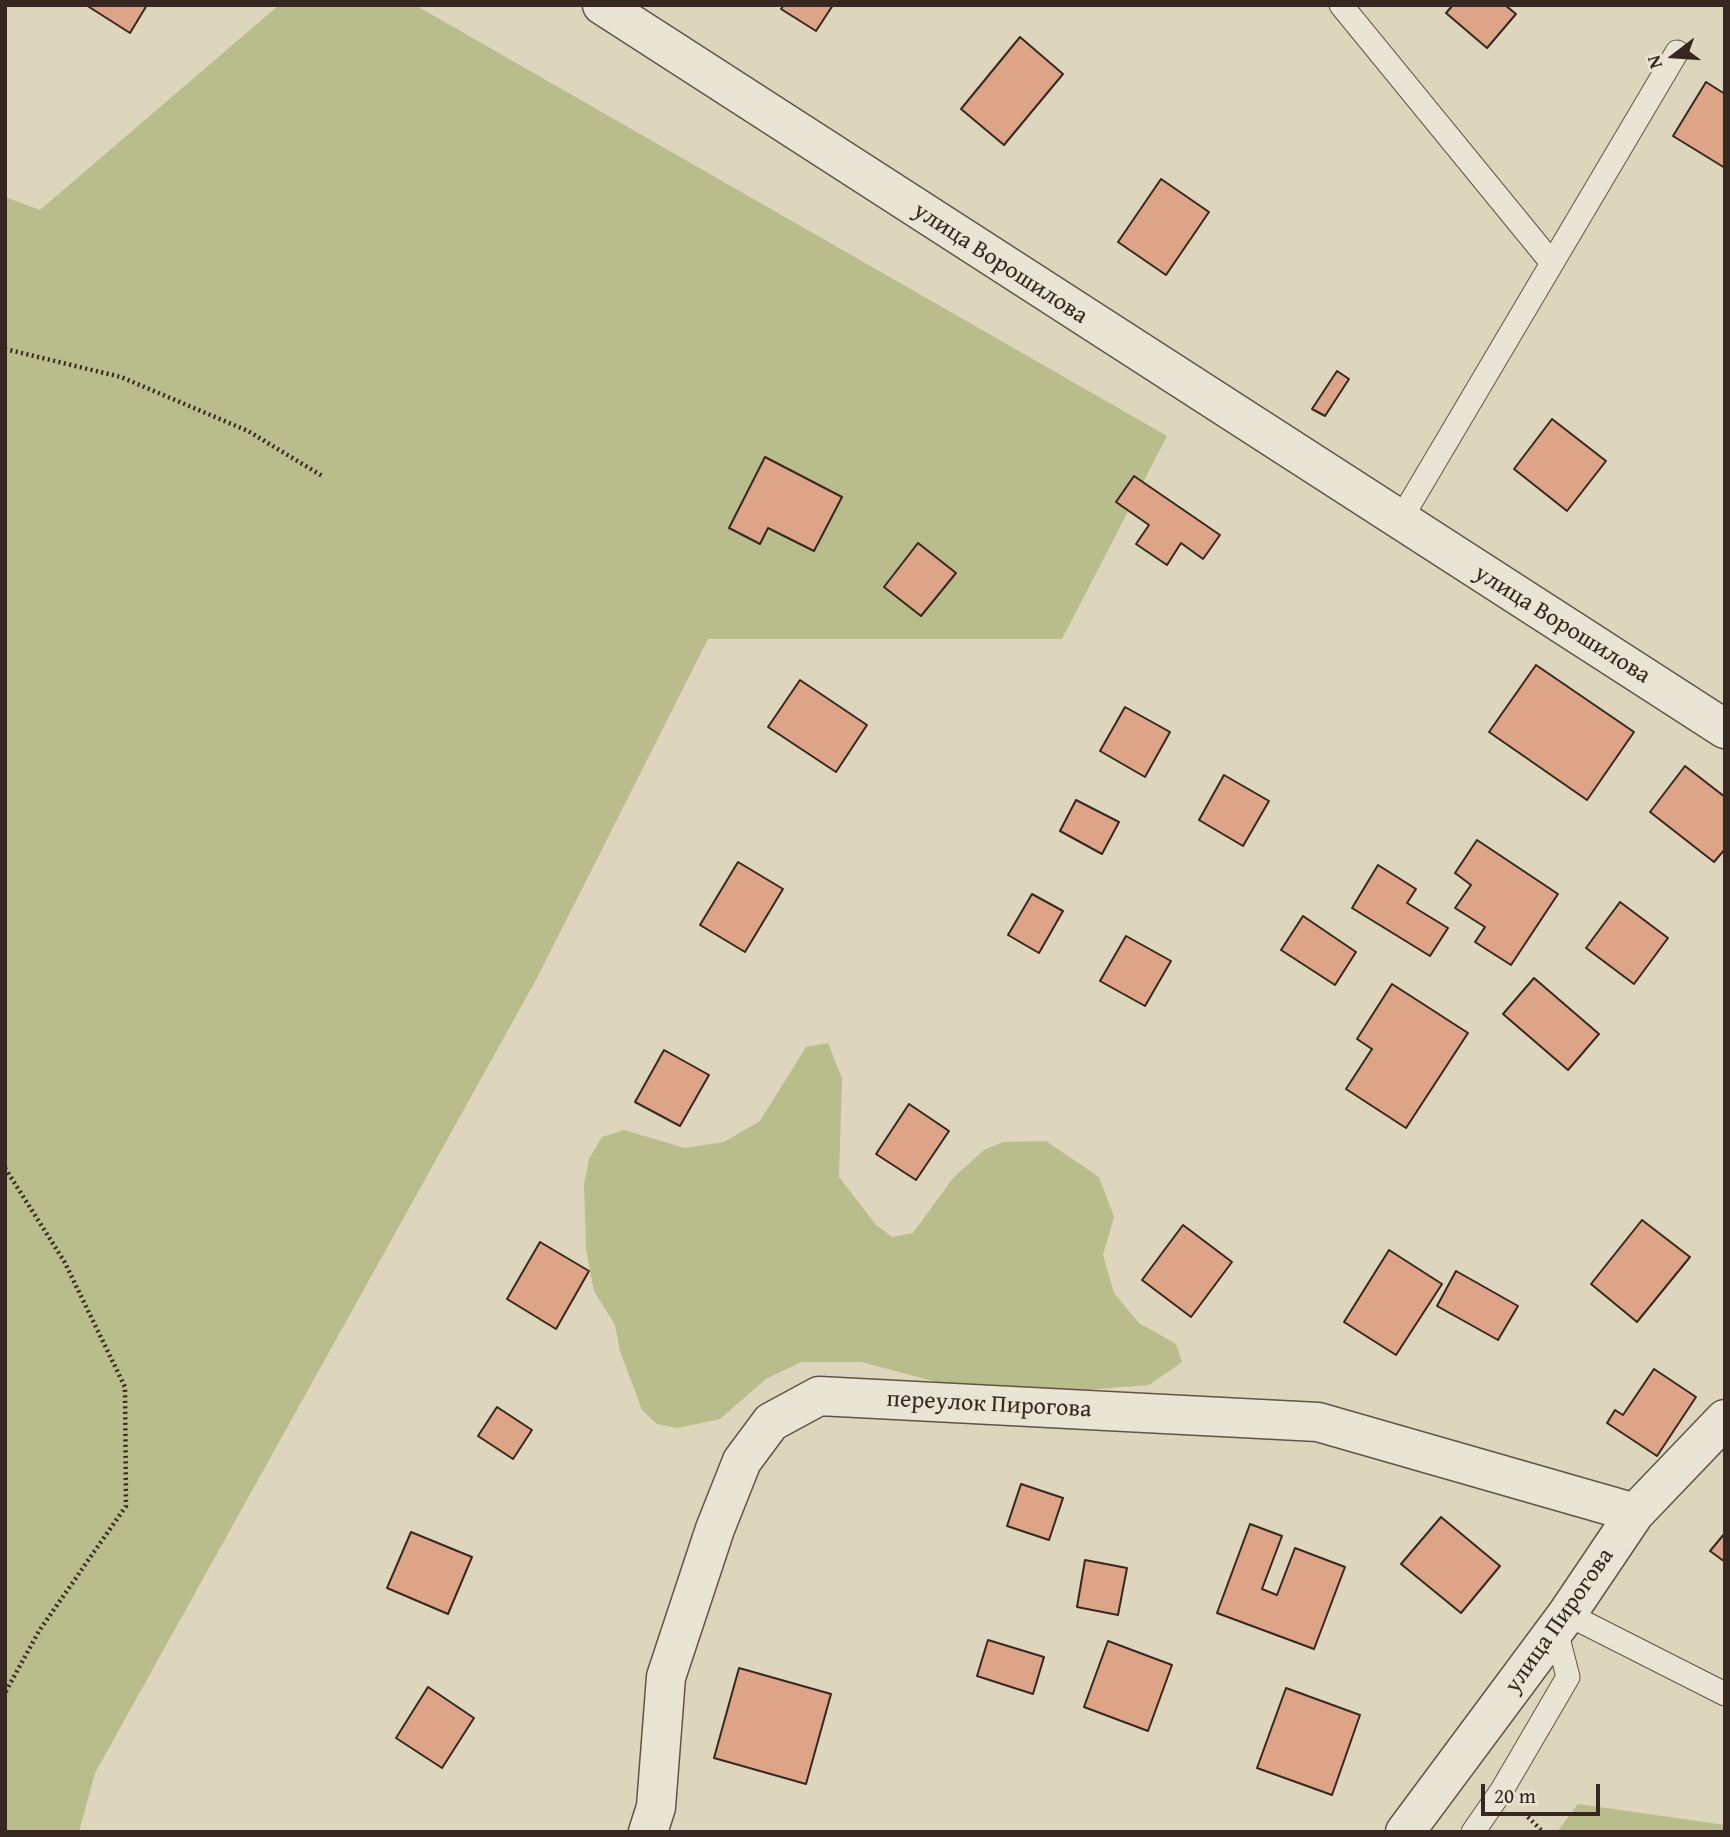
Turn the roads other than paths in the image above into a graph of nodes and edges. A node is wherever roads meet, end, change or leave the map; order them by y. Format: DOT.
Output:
graph roads {
  1 [pos="602,5"];
  2 [pos="1341,5"];
  3 [pos="1677,52"];
  4 [pos="1552,263"];
  5 [pos="1399,522"];
  6 [pos="1725,729"];
  7 [pos="1725,1419"];
  8 [pos="1635,1513"];
  9 [pos="1561,1622"];
  10 [pos="1725,1694"];
  11 [pos="648,1832"];
  12 [pos="1405,1832"];
  13 [pos="1473,1832"];
  1 -- 5 [label="street, улица Ворошилова"];
  2 -- 4 [label="lane"];
  3 -- 4 [label="lane"];
  4 -- 5 [label="lane"];
  5 -- 6 [label="street, улица Ворошилова"];
  7 -- 8 [label="street, улица Пирогова"];
  8 -- 9 [label="street, улица Пирогова"];
  8 -- 11 [label="street, переулок Пирогова"];
  9 -- 10 [label="lane"];
  9 -- 12 [label="street, улица Пирогова"];
  9 -- 13 [label="lane"];
}
